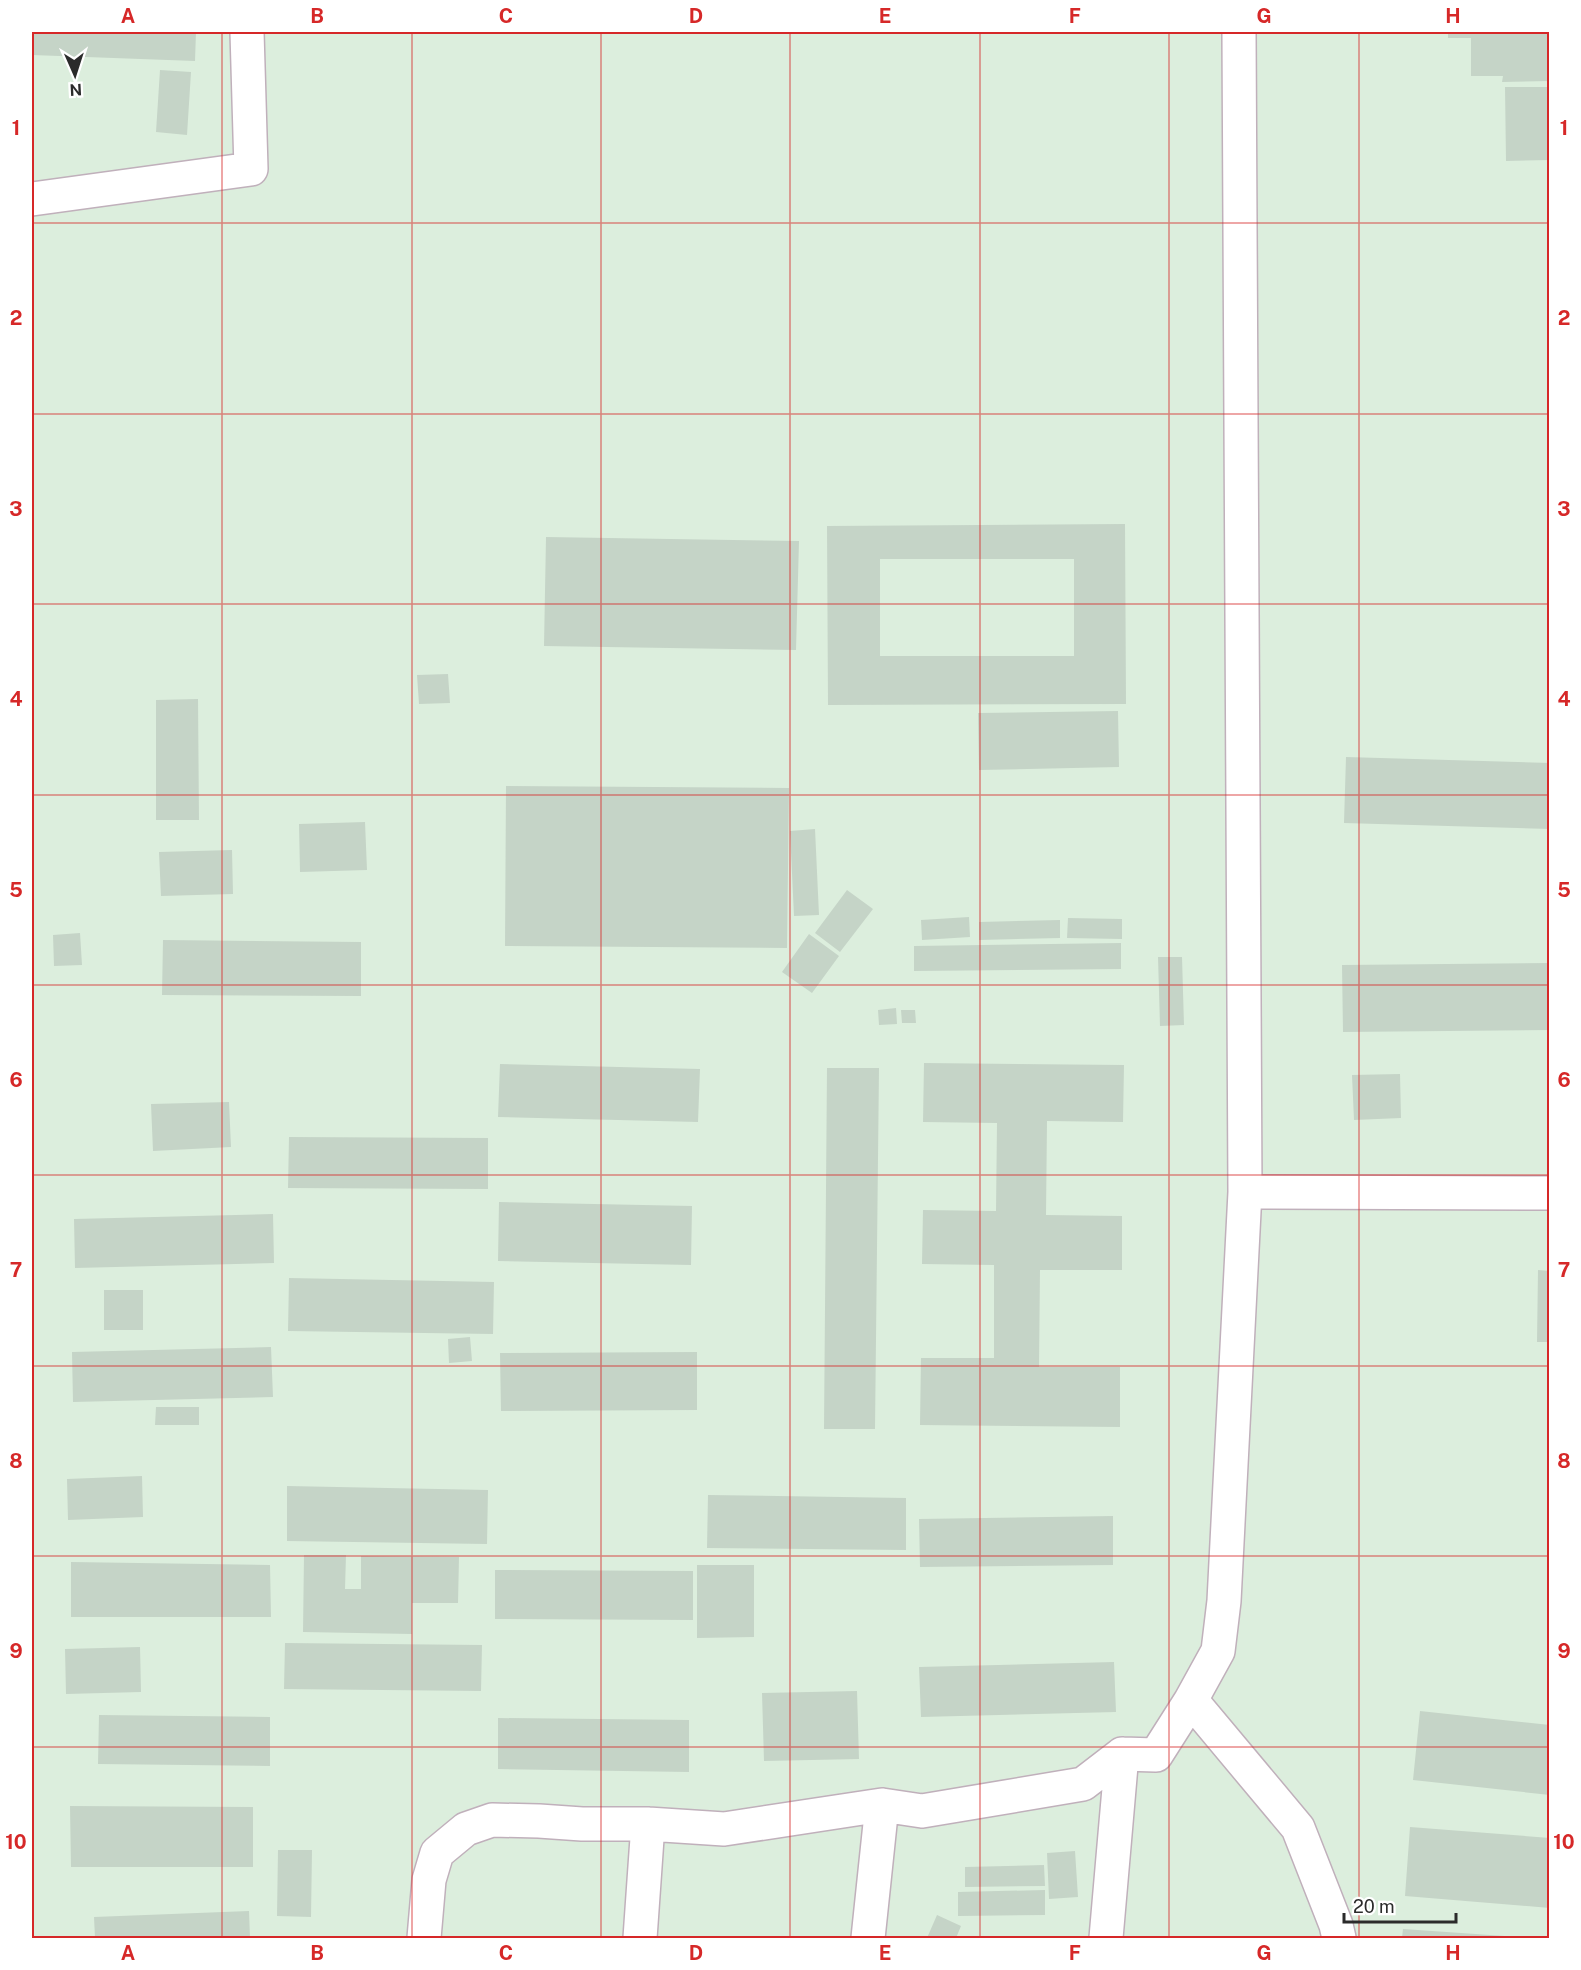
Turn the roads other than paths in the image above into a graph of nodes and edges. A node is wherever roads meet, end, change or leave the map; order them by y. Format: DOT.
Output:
graph roads {
  1 [pos="247,32"];
  2 [pos="1239,32"];
  3 [pos="32,199"];
  4 [pos="1245,1191"];
  5 [pos="1550,1194"];
  6 [pos="1191,1700"];
  7 [pos="1122,1754"];
  8 [pos="882,1805"];
  9 [pos="648,1824"];
  10 [pos="424,1938"];
  11 [pos="640,1938"];
  12 [pos="868,1938"];
  13 [pos="1106,1938"];
  14 [pos="1339,1938"];
  1 -- 3 [label="street"];
  2 -- 4 [label="street"];
  4 -- 5 [label="street"];
  4 -- 6 [label="street"];
  6 -- 7 [label="street"];
  6 -- 14 [label="street"];
  7 -- 8 [label="street"];
  7 -- 13 [label="street"];
  8 -- 9 [label="street"];
  8 -- 12 [label="street"];
  9 -- 10 [label="street"];
  9 -- 11 [label="street"];
}
